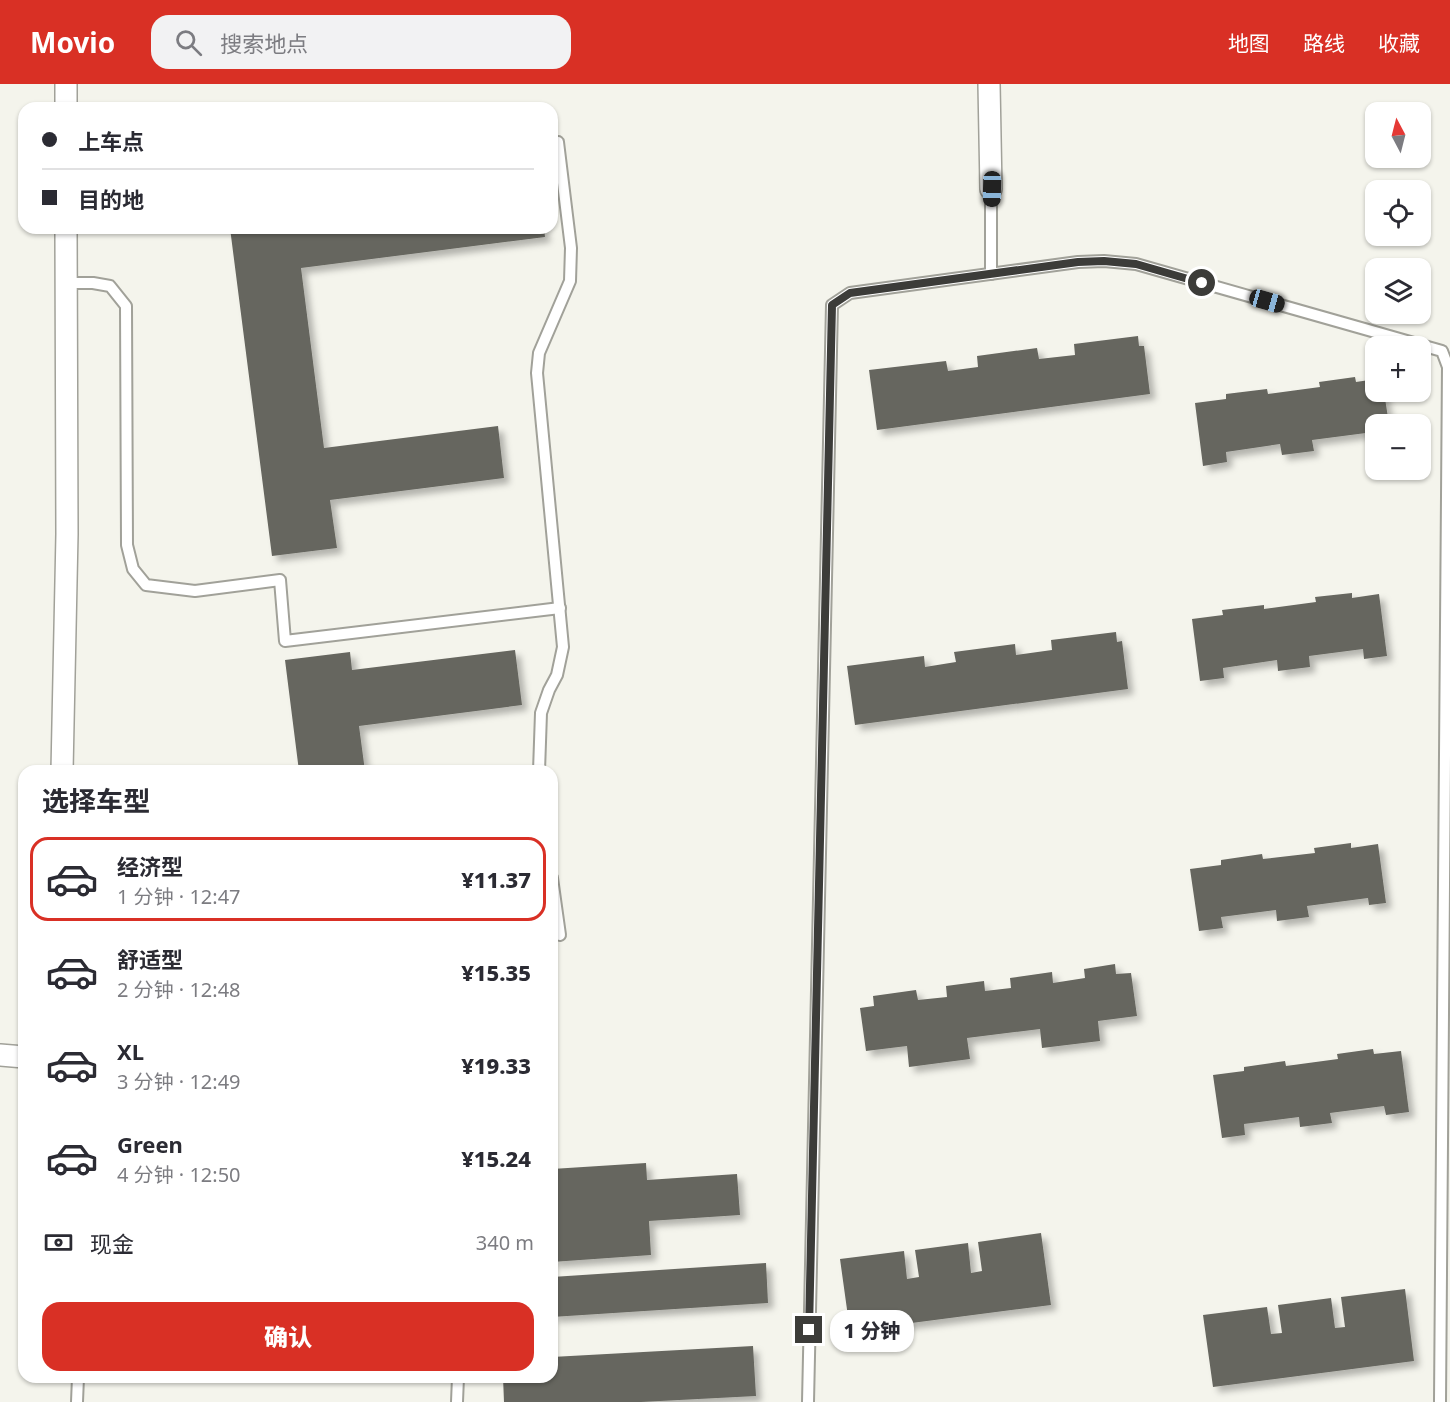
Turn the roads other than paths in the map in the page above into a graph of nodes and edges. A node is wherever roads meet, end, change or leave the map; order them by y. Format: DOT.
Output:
graph roads {
  1 [pos="66,84"];
  2 [pos="989,84"];
  3 [pos="66,102"];
  4 [pos="558,142"];
  5 [pos="992,189"];
  6 [pos="66,234"];
  7 [pos="990,274"];
  8 [pos="66,283"];
  9 [pos="560,608"];
  10 [pos="62,765"];
  11 [pos="539,765"];
  12 [pos="558,921"];
  13 [pos="560,935"];
  14 [pos="0,1055"];
  15 [pos="18,1057"];
  16 [pos="78,1383"];
  17 [pos="458,1383"];
  18 [pos="77,1402"];
  19 [pos="457,1402"];
  20 [pos="808,1402"];
  21 [pos="1440,1402"];
  1 -- 3 [label="street"];
  2 -- 5 [label="street"];
  4 -- 9 [label="lane"];
  5 -- 7 [label="lane"];
  6 -- 8 [label="street"];
  7 -- 20 [label="lane"];
  7 -- 21 [label="lane"];
  8 -- 9 [label="lane"];
  8 -- 10 [label="street"];
  9 -- 11 [label="lane"];
  12 -- 13 [label="lane"];
  14 -- 15 [label="street"];
  16 -- 18 [label="lane"];
  17 -- 19 [label="lane"];
}
